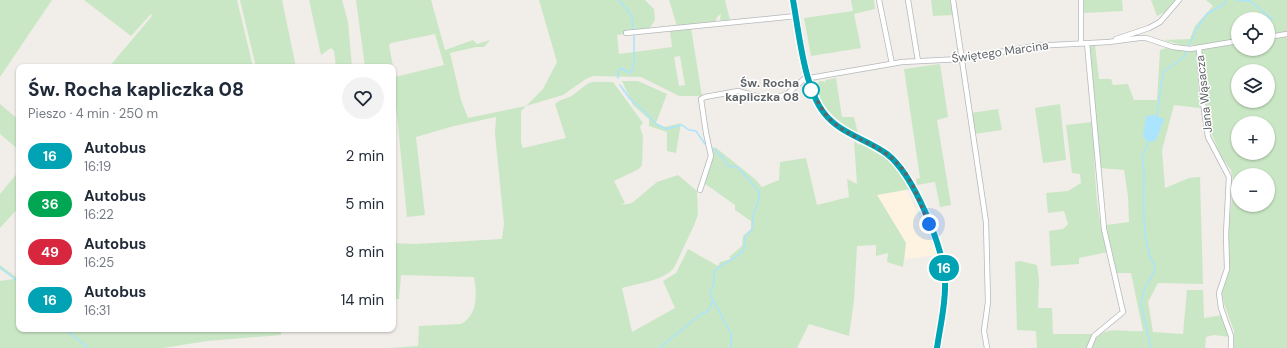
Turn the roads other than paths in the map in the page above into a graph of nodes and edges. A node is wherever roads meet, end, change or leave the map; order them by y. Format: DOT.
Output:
graph roads {
  1 [pos="793,0"];
  2 [pos="879,0"];
  3 [pos="908,0"];
  4 [pos="953,0"];
  5 [pos="1081,0"];
  6 [pos="1179,0"];
  7 [pos="796,16"];
  8 [pos="626,33"];
  9 [pos="1287,34"];
  10 [pos="1275,36"];
  11 [pos="1109,42"];
  12 [pos="1231,42"];
  13 [pos="1081,43"];
  14 [pos="1087,43"];
  15 [pos="1199,48"];
  16 [pos="961,59"];
  17 [pos="918,61"];
  18 [pos="892,64"];
  19 [pos="809,79"];
  20 [pos="700,190"];
  21 [pos="937,348"];
  22 [pos="987,348"];
  23 [pos="1089,348"];
  24 [pos="1231,348"];
  1 -- 7 [label="street"];
  2 -- 18 [label="street"];
  3 -- 17 [label="street"];
  4 -- 16 [label="street"];
  5 -- 13 [label="street"];
  6 -- 11 [label="street"];
  7 -- 8 [label="street"];
  7 -- 19 [label="street"];
  9 -- 10 [label="street"];
  11 -- 14 [label="street, Świętego Marcina"];
  11 -- 15 [label="street, Świętego Marcina"];
  12 -- 15 [label="street, Świętego Marcina"];
  13 -- 14 [label="street, Świętego Marcina"];
  13 -- 16 [label="street, Świętego Marcina"];
  14 -- 23 [label="street"];
  15 -- 24 [label="street, Jana Wąsacza"];
  16 -- 17 [label="street, Świętego Marcina"];
  16 -- 22 [label="street"];
  17 -- 18 [label="street, Świętego Marcina"];
  18 -- 19 [label="street, Świętego Marcina"];
  19 -- 20 [label="street, Świętego Marcina"];
  19 -- 21 [label="street"];
}
